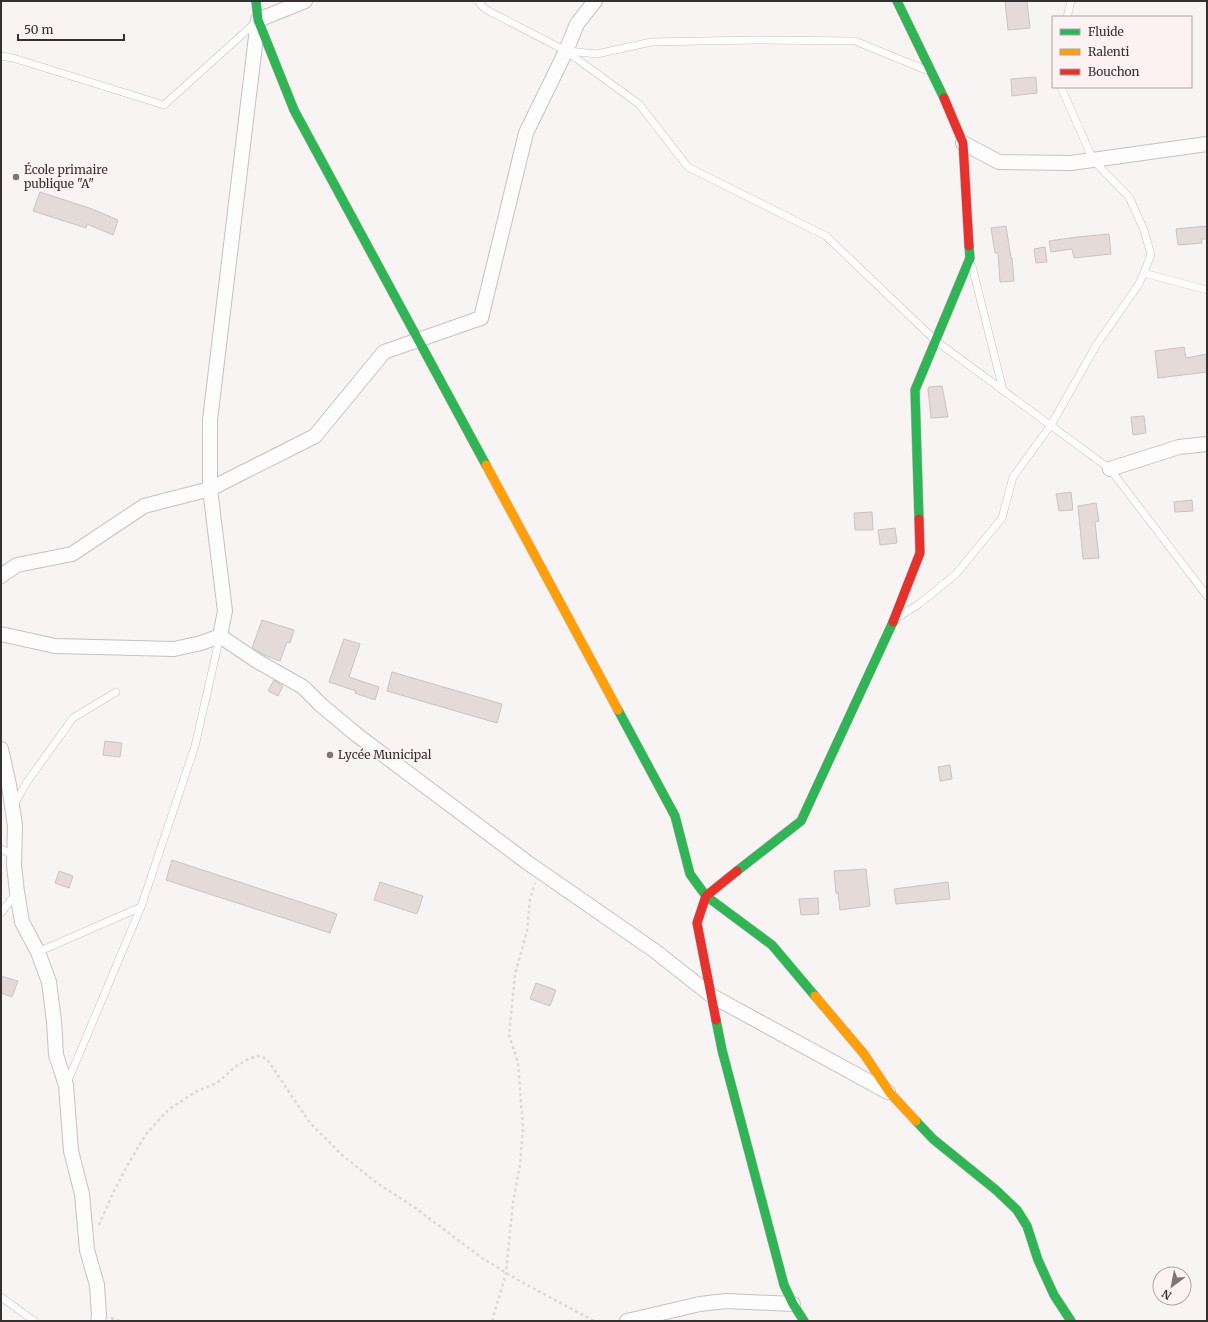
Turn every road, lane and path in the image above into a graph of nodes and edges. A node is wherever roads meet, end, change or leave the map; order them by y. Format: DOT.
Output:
graph roads {
  1 [pos="256,1"];
  2 [pos="305,1"];
  3 [pos="478,1"];
  4 [pos="595,1"];
  5 [pos="897,1"];
  6 [pos="1071,1"];
  7 [pos="1067,16"];
  8 [pos="258,20"];
  9 [pos="566,51"];
  10 [pos="1,56"];
  11 [pos="932,72"];
  12 [pos="1061,88"];
  13 [pos="963,143"];
  14 [pos="1207,144"];
  15 [pos="1093,160"];
  16 [pos="970,258"];
  17 [pos="1144,273"];
  18 [pos="1207,290"];
  19 [pos="418,340"];
  20 [pos="936,340"];
  21 [pos="1003,390"];
  22 [pos="1051,425"];
  23 [pos="1207,444"];
  24 [pos="1110,468"];
  25 [pos="210,489"];
  26 [pos="1,576"];
  27 [pos="1207,596"];
  28 [pos="893,621"];
  29 [pos="1,634"];
  30 [pos="220,636"];
  31 [pos="116,692"];
  32 [pos="1,749"];
  33 [pos="12,807"];
  34 [pos="1,849"];
  35 [pos="14,855"];
  36 [pos="538,871"];
  37 [pos="17,892"];
  38 [pos="706,896"];
  39 [pos="141,907"];
  40 [pos="1,913"];
  41 [pos="38,952"];
  42 [pos="712,996"];
  43 [pos="66,1085"];
  44 [pos="890,1093"];
  45 [pos="98,1227"];
  46 [pos="506,1273"];
  47 [pos="1,1297"];
  48 [pos="793,1304"];
  49 [pos="34,1321"];
  50 [pos="98,1321"];
  51 [pos="492,1321"];
  52 [pos="594,1321"];
  53 [pos="627,1321"];
  54 [pos="804,1321"];
  55 [pos="1071,1321"];
  1 -- 8 [label="street"];
  2 -- 8 [label="street"];
  3 -- 9 [label="lane"];
  4 -- 9 [label="street"];
  5 -- 11 [label="street"];
  6 -- 7 [label="lane"];
  8 -- 10 [label="lane"];
  8 -- 19 [label="street"];
  8 -- 25 [label="street"];
  9 -- 11 [label="lane"];
  9 -- 19 [label="street"];
  9 -- 20 [label="lane"];
  11 -- 13 [label="street"];
  12 -- 15 [label="lane"];
  13 -- 15 [label="street"];
  13 -- 16 [label="street"];
  14 -- 15 [label="street"];
  15 -- 17 [label="lane"];
  16 -- 20 [label="street"];
  16 -- 21 [label="lane"];
  17 -- 18 [label="lane"];
  17 -- 22 [label="lane"];
  19 -- 25 [label="street"];
  19 -- 38 [label="street"];
  20 -- 21 [label="lane"];
  20 -- 28 [label="street"];
  21 -- 22 [label="lane"];
  22 -- 24 [label="lane"];
  22 -- 28 [label="lane"];
  23 -- 24 [label="street"];
  24 -- 27 [label="lane"];
  25 -- 26 [label="street"];
  25 -- 30 [label="street"];
  28 -- 38 [label="street"];
  29 -- 30 [label="street"];
  30 -- 36 [label="street"];
  30 -- 39 [label="lane"];
  31 -- 33 [label="lane"];
  32 -- 33 [label="street"];
  33 -- 35 [label="street"];
  34 -- 35 [label="lane"];
  35 -- 37 [label="street"];
  36 -- 42 [label="street"];
  36 -- 46 [label="path"];
  37 -- 40 [label="lane"];
  37 -- 41 [label="street"];
  38 -- 42 [label="street"];
  38 -- 44 [label="street"];
  39 -- 41 [label="lane"];
  39 -- 43 [label="lane"];
  41 -- 43 [label="street"];
  42 -- 44 [label="street"];
  42 -- 48 [label="street"];
  43 -- 50 [label="street"];
  44 -- 55 [label="street"];
  45 -- 46 [label="path"];
  46 -- 51 [label="path"];
  46 -- 52 [label="path"];
  47 -- 49 [label="lane"];
  48 -- 53 [label="street"];
  48 -- 54 [label="street"];
}
